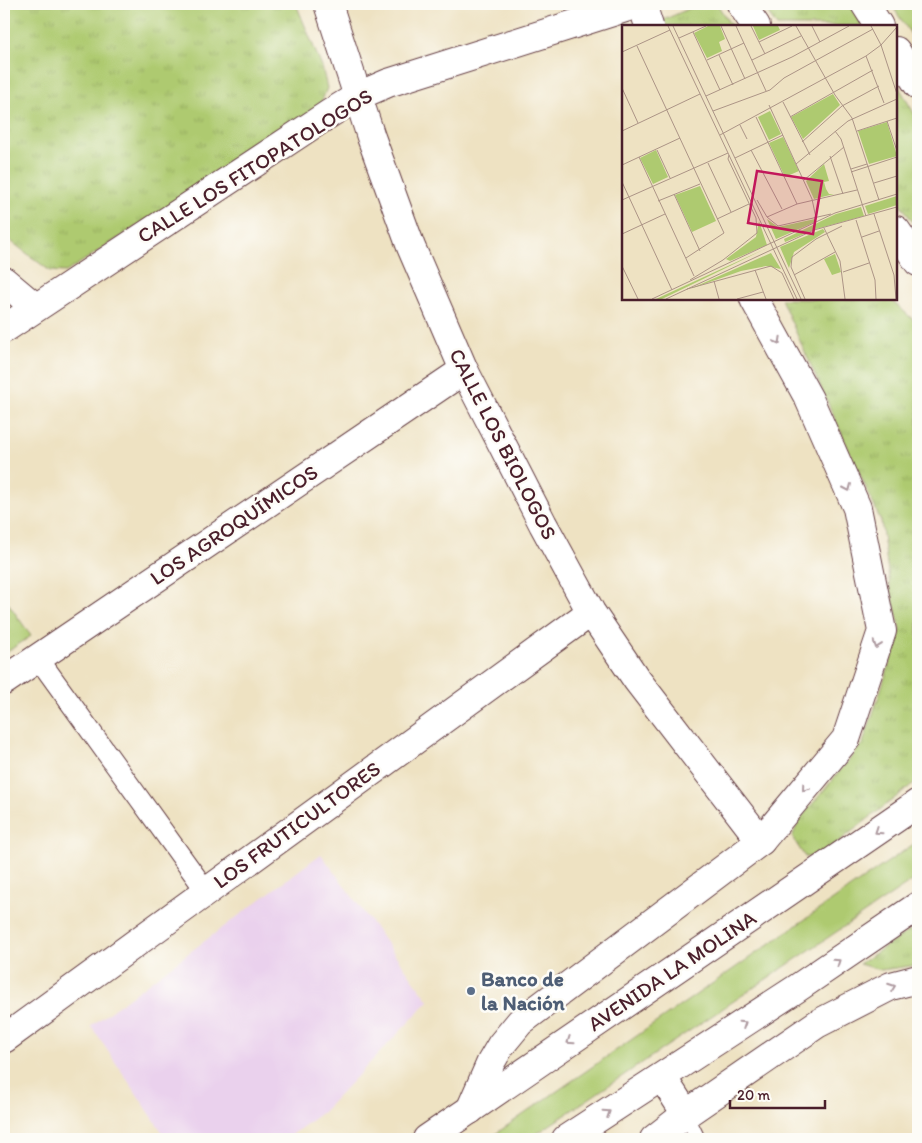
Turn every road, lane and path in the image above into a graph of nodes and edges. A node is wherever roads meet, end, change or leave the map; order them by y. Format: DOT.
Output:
graph roads {
  1 [pos="328,4"];
  2 [pos="640,4"];
  3 [pos="741,4"];
  4 [pos="865,4"];
  5 [pos="649,25"];
  6 [pos="755,25"];
  7 [pos="878,25"];
  8 [pos="897,53"];
  9 [pos="918,85"];
  10 [pos="358,96"];
  11 [pos="897,231"];
  12 [pos="918,262"];
  13 [pos="4,282"];
  14 [pos="755,300"];
  15 [pos="36,307"];
  16 [pos="4,328"];
  17 [pos="464,370"];
  18 [pos="591,612"];
  19 [pos="38,658"];
  20 [pos="4,681"];
  21 [pos="918,803"];
  22 [pos="761,841"];
  23 [pos="206,891"];
  24 [pos="918,906"];
  25 [pos="918,979"];
  26 [pos="4,1038"];
  27 [pos="662,1076"];
  28 [pos="470,1110"];
  29 [pos="686,1114"];
  30 [pos="427,1139"];
  31 [pos="566,1139"];
  32 [pos="654,1139"];
  33 [pos="698,1139"];
  1 -- 10 [label="street, CALLE LOS BIOLOGOS"];
  2 -- 5 [label="street"];
  2 -- 10 [label="street, CALLE LOS FITOPATOLOGOS"];
  3 -- 6 [label="street"];
  4 -- 7 [label="street"];
  8 -- 9 [label="street"];
  10 -- 15 [label="street, CALLE LOS FITOPATOLOGOS"];
  10 -- 17 [label="street, CALLE LOS BIOLOGOS"];
  11 -- 12 [label="street"];
  13 -- 15 [label="street"];
  14 -- 22 [label="street, one-way"];
  15 -- 16 [label="street, CALLE LOS FITOPATOLOGOS"];
  17 -- 18 [label="street, CALLE LOS BIOLOGOS"];
  17 -- 19 [label="street, LOS AGROQUÍMICOS"];
  18 -- 22 [label="street, CALLE LOS BIOLOGOS"];
  18 -- 23 [label="street, LOS FRUTICULTORES"];
  19 -- 20 [label="street, LOS AGROQUÍMICOS"];
  19 -- 23 [label="street"];
  21 -- 28 [label="street, AVENIDA LA MOLINA, one-way"];
  22 -- 28 [label="street"];
  23 -- 26 [label="street, LOS FRUTICULTORES"];
  27 -- 24 [label="street, one-way"];
  29 -- 25 [label="street, one-way"];
  27 -- 29 [label="street"];
  31 -- 27 [label="street, one-way"];
  28 -- 30 [label="street, AVENIDA LA MOLINA"];
  29 -- 32 [label="street"];
  29 -- 33 [label="lane"];
}
